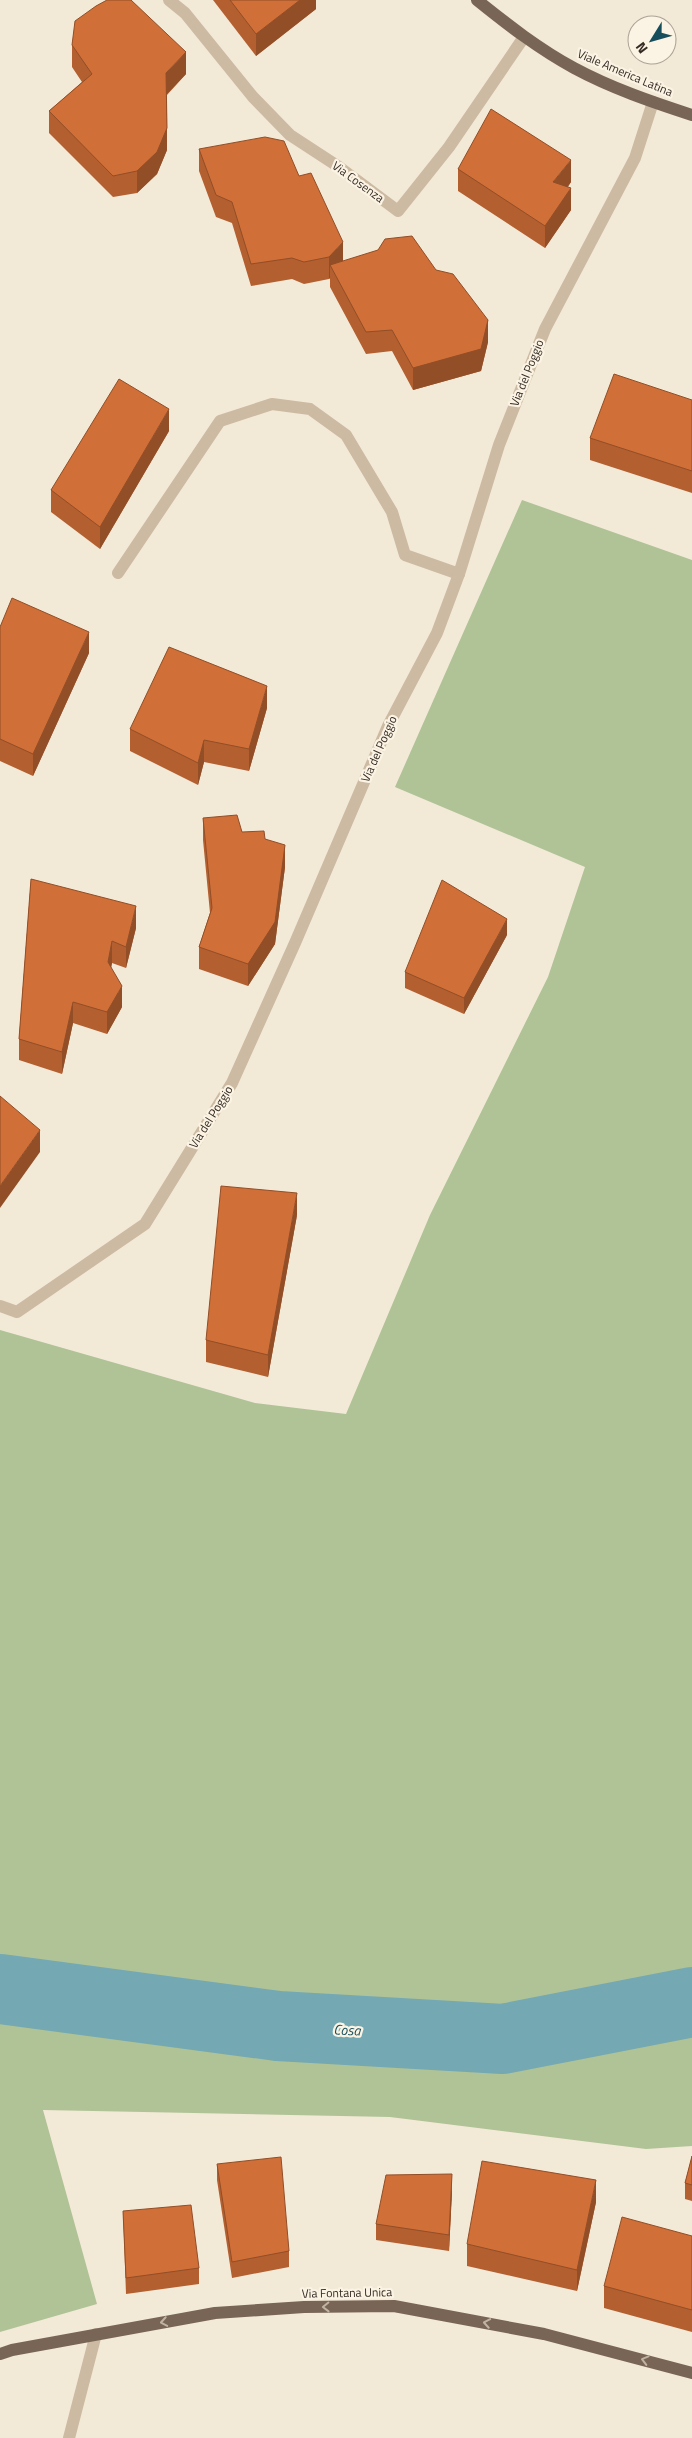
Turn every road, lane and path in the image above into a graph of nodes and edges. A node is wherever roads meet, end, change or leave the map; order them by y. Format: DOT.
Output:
graph roads {
  1 [pos="170,0"];
  2 [pos="477,0"];
  3 [pos="524,37"];
  4 [pos="653,102"];
  5 [pos="692,115"];
  6 [pos="118,573"];
  7 [pos="459,574"];
  8 [pos="0,1306"];
  9 [pos="96,2334"];
  10 [pos="0,2354"];
  11 [pos="692,2373"];
  12 [pos="69,2438"];
  1 -- 3 [label="street, Via Cosenza"];
  2 -- 3 [label="main road, Viale America Latina"];
  3 -- 4 [label="main road, Viale America Latina"];
  4 -- 5 [label="main road, Viale America Latina"];
  4 -- 7 [label="street, Via del Poggio"];
  6 -- 7 [label="street"];
  7 -- 8 [label="street, Via del Poggio"];
  9 -- 10 [label="main road, Via Fontana Unica"];
  11 -- 9 [label="main road, Via Fontana Unica, one-way"];
  9 -- 12 [label="street"];
}
